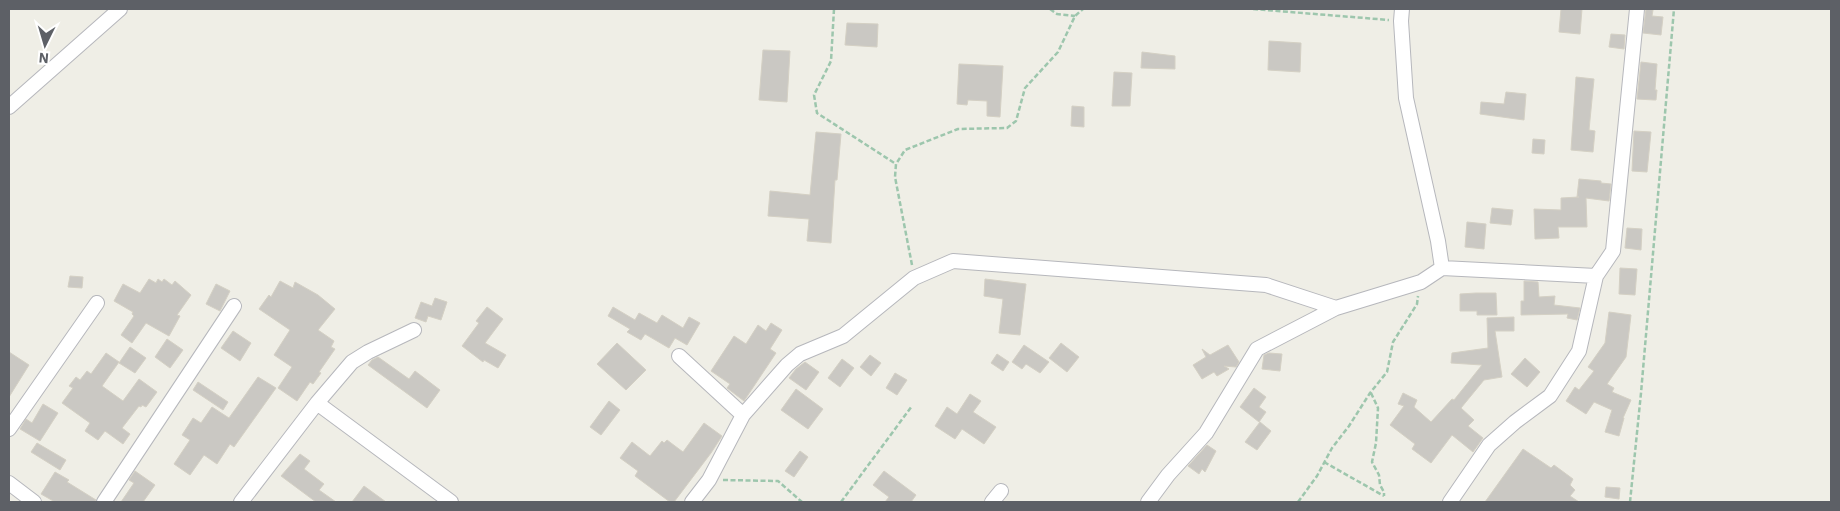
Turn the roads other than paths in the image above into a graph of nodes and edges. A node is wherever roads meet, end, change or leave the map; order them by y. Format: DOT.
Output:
graph roads {
  1 [pos="120,9"];
  2 [pos="1636,9"];
  3 [pos="1402,15"];
  4 [pos="9,108"];
  5 [pos="1442,268"];
  6 [pos="1596,276"];
  7 [pos="97,303"];
  8 [pos="234,306"];
  9 [pos="1336,308"];
  10 [pos="414,330"];
  11 [pos="679,356"];
  12 [pos="318,402"];
  13 [pos="743,415"];
  14 [pos="9,429"];
  15 [pos="9,484"];
  16 [pos="1001,491"];
  17 [pos="34,502"];
  18 [pos="104,502"];
  19 [pos="240,502"];
  20 [pos="452,502"];
  21 [pos="692,502"];
  22 [pos="992,502"];
  23 [pos="1148,502"];
  24 [pos="1450,502"];
  1 -- 4 [label="street"];
  2 -- 6 [label="street"];
  3 -- 5 [label="street"];
  5 -- 6 [label="street"];
  5 -- 9 [label="street"];
  6 -- 24 [label="street"];
  7 -- 14 [label="street"];
  8 -- 18 [label="street"];
  9 -- 13 [label="street"];
  9 -- 23 [label="street"];
  10 -- 12 [label="street"];
  11 -- 13 [label="street"];
  12 -- 19 [label="street"];
  12 -- 20 [label="street"];
  13 -- 21 [label="street"];
  15 -- 17 [label="street"];
  16 -- 22 [label="street"];
}
